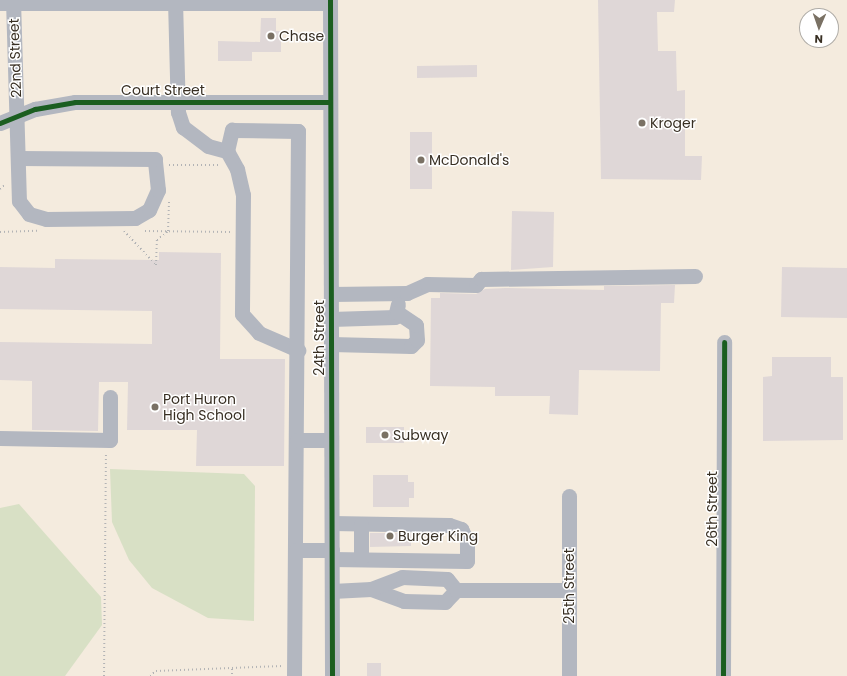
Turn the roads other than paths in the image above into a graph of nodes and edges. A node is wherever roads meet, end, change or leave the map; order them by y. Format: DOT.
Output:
graph roads {
  1 [pos="254,1"];
  2 [pos="300,1"];
  3 [pos="330,1"];
  4 [pos="8,2"];
  5 [pos="175,2"];
  6 [pos="177,102"];
  7 [pos="329,102"];
  8 [pos="17,115"];
  9 [pos="0,123"];
  10 [pos="18,158"];
  11 [pos="227,158"];
  12 [pos="695,276"];
  13 [pos="331,294"];
  14 [pos="398,294"];
  15 [pos="398,313"];
  16 [pos="331,319"];
  17 [pos="724,342"];
  18 [pos="331,344"];
  19 [pos="298,350"];
  20 [pos="110,397"];
  21 [pos="0,438"];
  22 [pos="297,440"];
  23 [pos="331,440"];
  24 [pos="569,496"];
  25 [pos="332,523"];
  26 [pos="361,524"];
  27 [pos="296,550"];
  28 [pos="332,554"];
  29 [pos="361,559"];
  30 [pos="370,589"];
  31 [pos="456,590"];
  32 [pos="569,590"];
  33 [pos="332,591"];
  34 [pos="294,671"];
  35 [pos="332,676"];
  36 [pos="569,676"];
  37 [pos="723,676"];
  1 -- 2 [label="street"];
  1 -- 5 [label="street"];
  2 -- 3 [label="street"];
  3 -- 7 [label="street, 24th Street"];
  4 -- 5 [label="street"];
  4 -- 8 [label="street, 22nd Street"];
  5 -- 6 [label="street"];
  6 -- 7 [label="street, Court Street"];
  6 -- 8 [label="street, Court Street"];
  6 -- 11 [label="street"];
  7 -- 13 [label="street, 24th Street"];
  8 -- 9 [label="street, Court Street"];
  8 -- 10 [label="street, 22nd Street"];
  10 -- 10 [label="street, 22nd Street"];
  11 -- 19 [label="street"];
  11 -- 19 [label="street"];
  12 -- 14 [label="street"];
  13 -- 14 [label="street"];
  13 -- 16 [label="street, 24th Street"];
  14 -- 15 [label="street"];
  15 -- 16 [label="street"];
  15 -- 18 [label="street"];
  16 -- 18 [label="street, 24th Street"];
  17 -- 37 [label="street, 26th Street"];
  18 -- 23 [label="street, 24th Street"];
  19 -- 22 [label="street"];
  20 -- 21 [label="street"];
  22 -- 23 [label="street"];
  22 -- 27 [label="street"];
  23 -- 25 [label="street, 24th Street"];
  24 -- 32 [label="street, 25th Street"];
  25 -- 26 [label="street"];
  25 -- 28 [label="street, 24th Street"];
  26 -- 29 [label="street"];
  26 -- 29 [label="street"];
  27 -- 28 [label="street"];
  27 -- 34 [label="street"];
  28 -- 29 [label="street"];
  28 -- 33 [label="street, 24th Street"];
  30 -- 31 [label="street"];
  30 -- 31 [label="street"];
  30 -- 33 [label="street"];
  31 -- 32 [label="street"];
  32 -- 36 [label="street, 25th Street"];
  33 -- 35 [label="street, 24th Street"];
}
